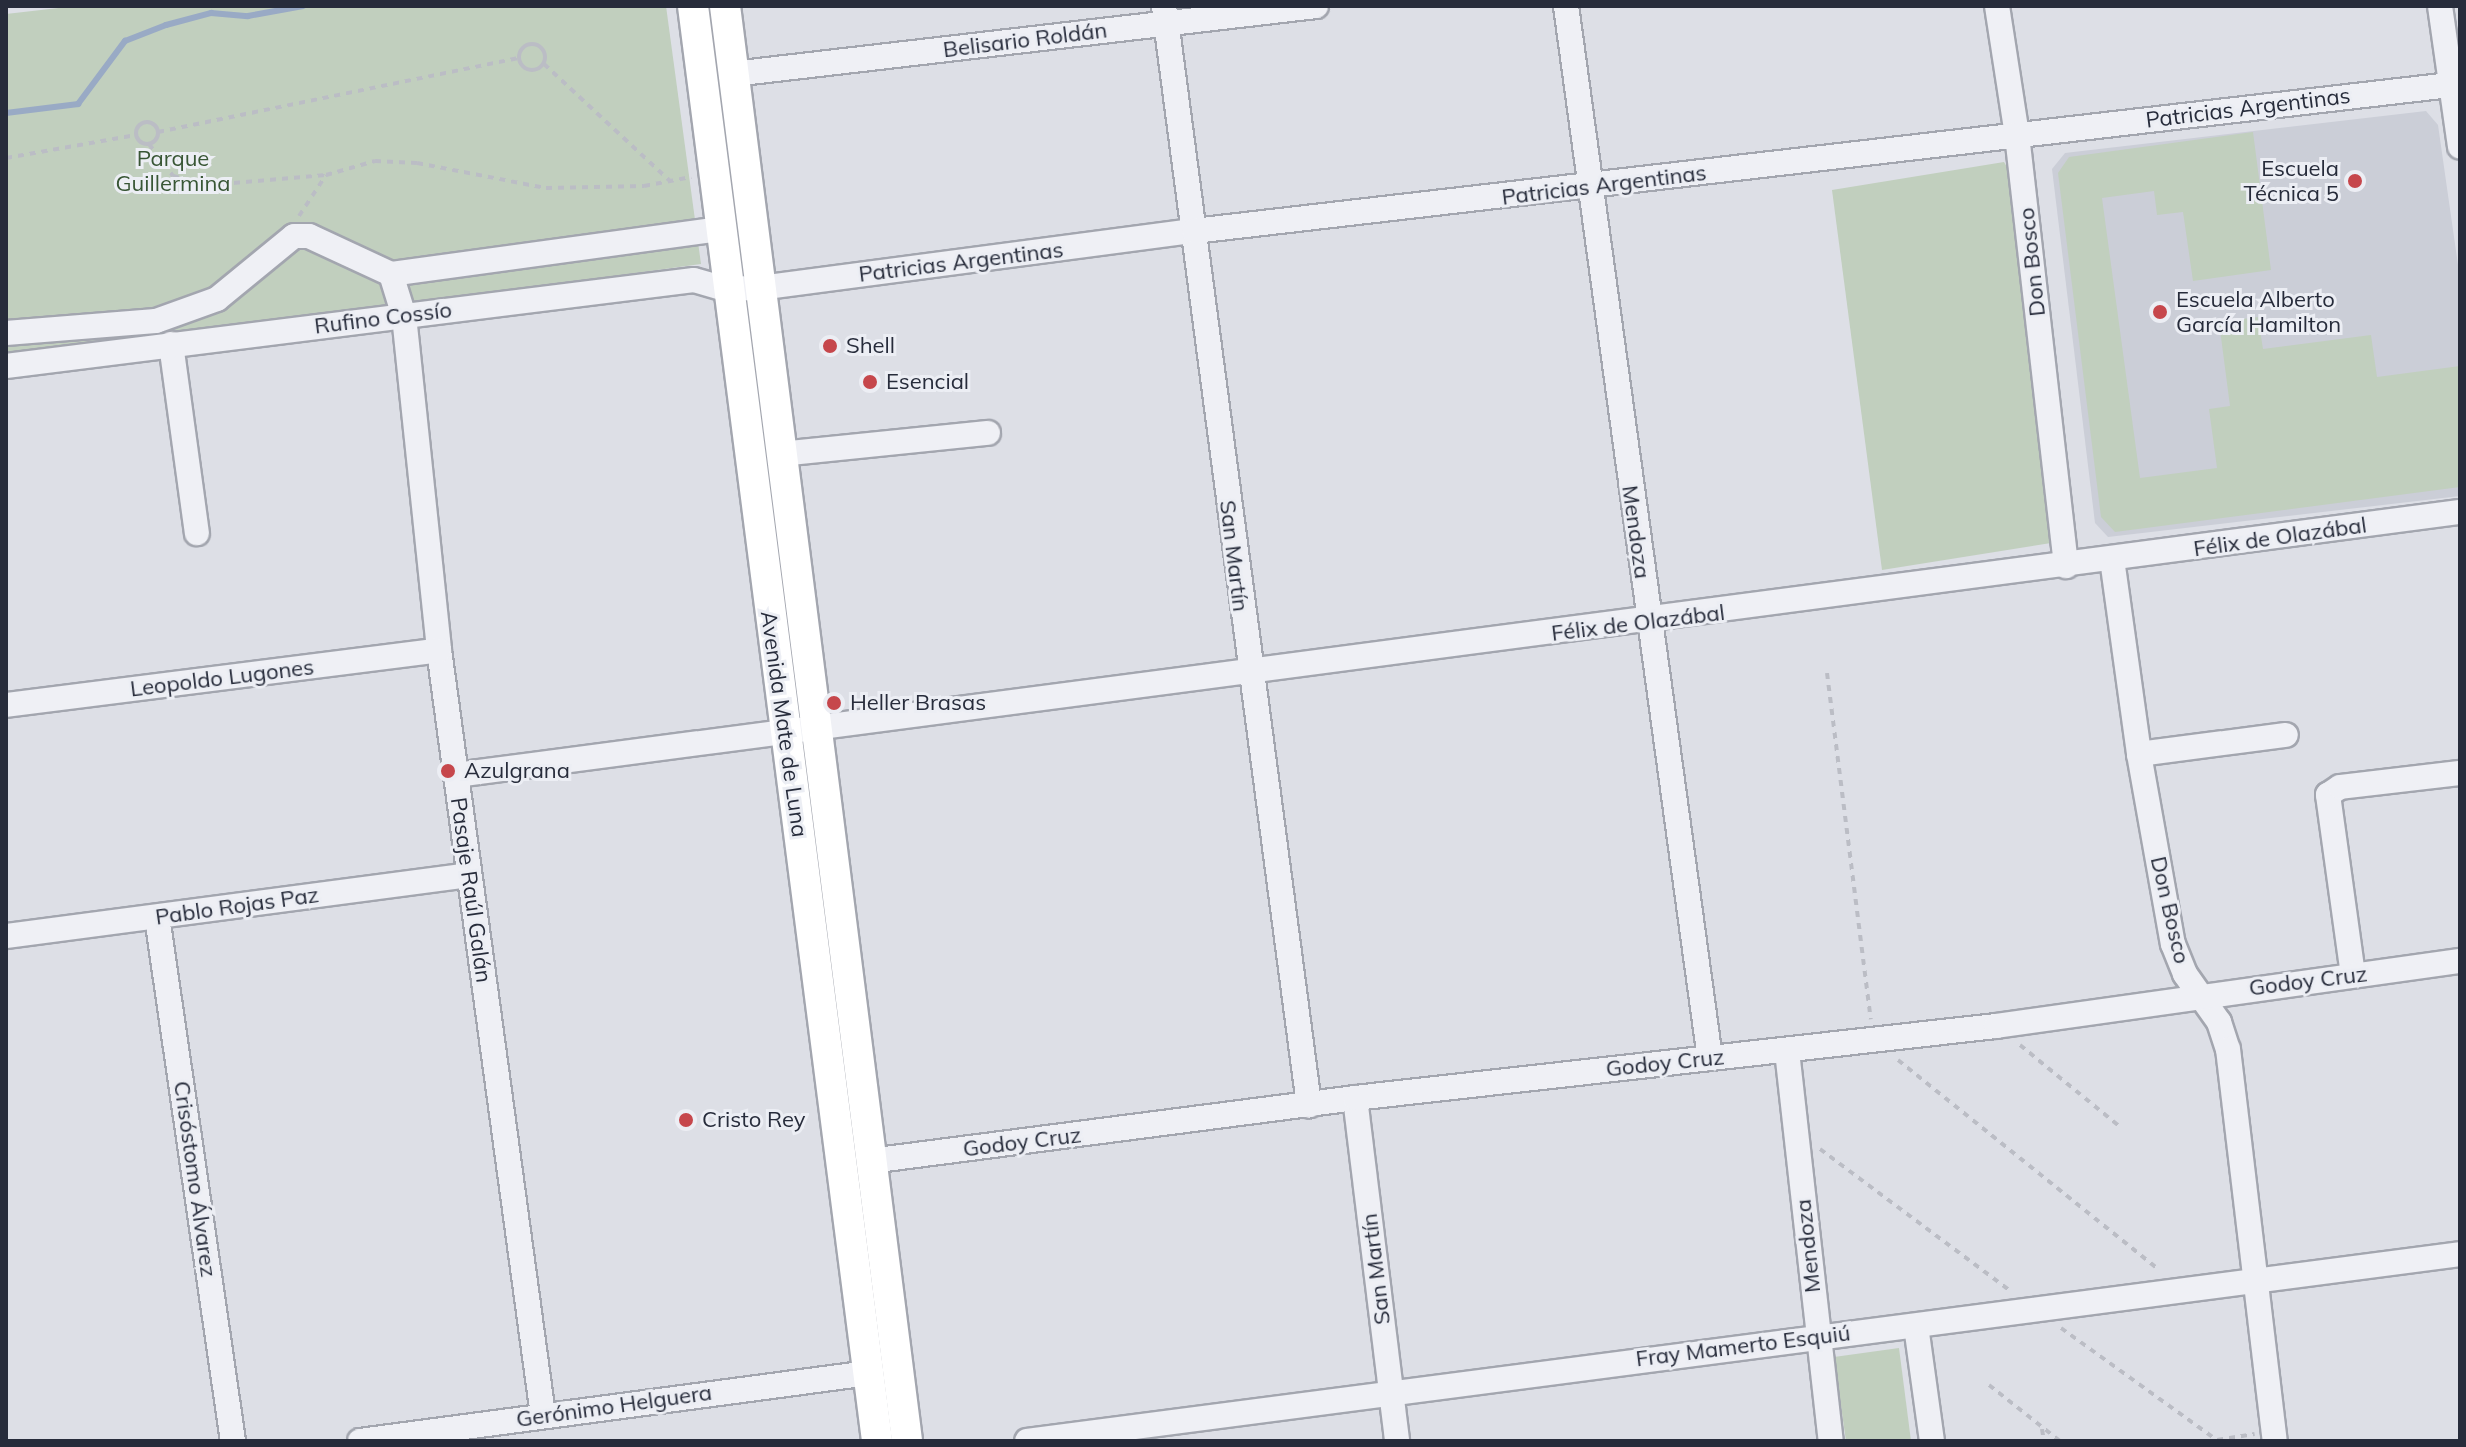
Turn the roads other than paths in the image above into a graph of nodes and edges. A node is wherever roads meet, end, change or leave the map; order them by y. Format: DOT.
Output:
graph roads {
  1 [pos="693,6"];
  2 [pos="725,6"];
  3 [pos="1316,6"];
  4 [pos="1566,6"];
  5 [pos="1997,6"];
  6 [pos="2440,6"];
  7 [pos="1165,14"];
  8 [pos="733,74"];
  9 [pos="2450,85"];
  10 [pos="2017,135"];
  11 [pos="2460,147"];
  12 [pos="1590,187"];
  13 [pos="720,229"];
  14 [pos="1194,231"];
  15 [pos="391,274"];
  16 [pos="759,288"];
  17 [pos="726,289"];
  18 [pos="404,316"];
  19 [pos="6,333"];
  20 [pos="171,344"];
  21 [pos="6,366"];
  22 [pos="988,433"];
  23 [pos="780,454"];
  24 [pos="2460,512"];
  25 [pos="197,533"];
  26 [pos="2112,559"];
  27 [pos="2066,566"];
  28 [pos="1648,622"];
  29 [pos="439,650"];
  30 [pos="1248,672"];
  31 [pos="6,705"];
  32 [pos="801,734"];
  33 [pos="2286,735"];
  34 [pos="2139,754"];
  35 [pos="2460,773"];
  36 [pos="456,775"];
  37 [pos="468,875"];
  38 [pos="157,917"];
  39 [pos="6,936"];
  40 [pos="2460,961"];
  41 [pos="2353,975"];
  42 [pos="2203,995"];
  43 [pos="1787,1051"];
  44 [pos="1710,1058"];
  45 [pos="1355,1098"];
  46 [pos="1309,1105"];
  47 [pos="870,1161"];
  48 [pos="2460,1254"];
  49 [pos="2255,1283"];
  50 [pos="1916,1326"];
  51 [pos="1818,1336"];
  52 [pos="869,1373"];
  53 [pos="1391,1392"];
  54 [pos="543,1415"];
  55 [pos="233,1441"];
  56 [pos="360,1441"];
  57 [pos="877,1441"];
  58 [pos="907,1441"];
  59 [pos="1027,1441"];
  60 [pos="1397,1441"];
  61 [pos="1831,1441"];
  62 [pos="1932,1441"];
  63 [pos="2275,1441"];
  1 -- 13 [label="main road, Avenida Mate de Luna"];
  2 -- 8 [label="main road, Avenida Mate de Luna"];
  3 -- 7 [label="street, Belisario Roldán"];
  4 -- 12 [label="street, Mendoza"];
  5 -- 10 [label="street, Don Bosco"];
  6 -- 9 [label="street"];
  7 -- 8 [label="street, Belisario Roldán"];
  7 -- 14 [label="street, San Martín"];
  8 -- 16 [label="main road, Avenida Mate de Luna"];
  9 -- 10 [label="street, Patricias Argentinas"];
  9 -- 11 [label="street"];
  10 -- 12 [label="street, Patricias Argentinas"];
  10 -- 27 [label="street, Don Bosco"];
  12 -- 14 [label="street, Patricias Argentinas"];
  12 -- 28 [label="street, Mendoza"];
  13 -- 15 [label="street"];
  13 -- 17 [label="main road, Avenida Mate de Luna"];
  14 -- 16 [label="street, Patricias Argentinas"];
  14 -- 30 [label="street, San Martín"];
  15 -- 18 [label="street, Pasaje Raúl Galán"];
  15 -- 19 [label="street"];
  16 -- 17 [label="street, Rufino Cossío"];
  16 -- 23 [label="main road, Avenida Mate de Luna"];
  17 -- 18 [label="street, Rufino Cossío"];
  17 -- 32 [label="main road, Avenida Mate de Luna"];
  18 -- 20 [label="street, Rufino Cossío"];
  18 -- 29 [label="street, Pasaje Raúl Galán"];
  20 -- 21 [label="street, Rufino Cossío"];
  20 -- 25 [label="street"];
  22 -- 23 [label="street"];
  23 -- 32 [label="main road, Avenida Mate de Luna"];
  24 -- 26 [label="street, Félix de Olazábal"];
  26 -- 27 [label="street, Félix de Olazábal"];
  26 -- 34 [label="street, Don Bosco"];
  27 -- 28 [label="street, Félix de Olazábal"];
  28 -- 30 [label="street, Félix de Olazábal"];
  28 -- 44 [label="street, Mendoza"];
  29 -- 31 [label="street, Leopoldo Lugones"];
  29 -- 36 [label="street, Pasaje Raúl Galán"];
  30 -- 32 [label="street, Félix de Olazábal"];
  30 -- 46 [label="street, San Martín"];
  32 -- 36 [label="street"];
  32 -- 47 [label="main road, Avenida Mate de Luna"];
  32 -- 52 [label="main road, Avenida Mate de Luna"];
  33 -- 34 [label="street"];
  34 -- 42 [label="street, Don Bosco"];
  35 -- 41 [label="street"];
  36 -- 37 [label="street, Pasaje Raúl Galán"];
  37 -- 38 [label="street, Pablo Rojas Paz"];
  37 -- 54 [label="street, Pasaje Raúl Galán"];
  38 -- 39 [label="street, Pablo Rojas Paz"];
  38 -- 55 [label="street, Crisóstomo Álvarez"];
  40 -- 41 [label="street, Godoy Cruz"];
  41 -- 42 [label="street, Godoy Cruz"];
  42 -- 43 [label="street, Godoy Cruz"];
  42 -- 49 [label="street, Don Bosco"];
  43 -- 44 [label="street, Godoy Cruz"];
  43 -- 51 [label="street, Mendoza"];
  44 -- 45 [label="street, Godoy Cruz"];
  45 -- 46 [label="street, Godoy Cruz"];
  45 -- 53 [label="street, San Martín"];
  46 -- 47 [label="street, Godoy Cruz"];
  47 -- 58 [label="main road, Avenida Mate de Luna"];
  48 -- 49 [label="street, Fray Mamerto Esquiú"];
  49 -- 50 [label="street, Fray Mamerto Esquiú"];
  49 -- 63 [label="street, Don Bosco"];
  50 -- 51 [label="street, Fray Mamerto Esquiú"];
  50 -- 62 [label="street"];
  51 -- 53 [label="street, Fray Mamerto Esquiú"];
  51 -- 61 [label="street, Mendoza"];
  52 -- 54 [label="street, Gerónimo Helguera"];
  52 -- 57 [label="main road, Avenida Mate de Luna"];
  53 -- 59 [label="street, Fray Mamerto Esquiú"];
  53 -- 60 [label="street, San Martín"];
  54 -- 56 [label="street, Gerónimo Helguera"];
}
